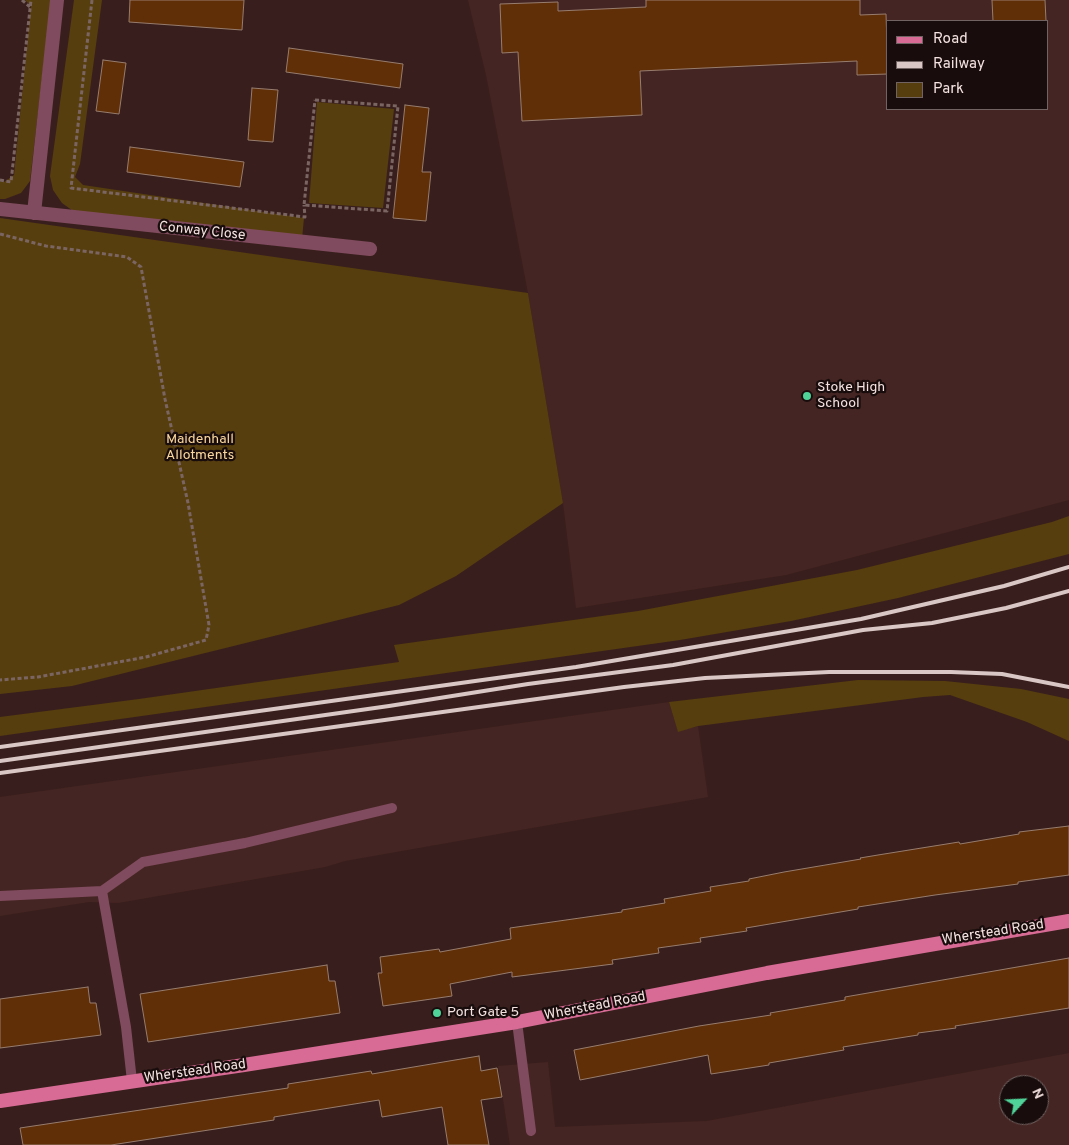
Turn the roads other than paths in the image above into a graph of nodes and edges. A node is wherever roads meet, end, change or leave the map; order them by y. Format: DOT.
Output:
graph roads {
  1 [pos="57,0"];
  2 [pos="0,209"];
  3 [pos="34,213"];
  4 [pos="370,249"];
  5 [pos="392,808"];
  6 [pos="102,891"];
  7 [pos="0,896"];
  8 [pos="1069,921"];
  9 [pos="517,1022"];
  10 [pos="132,1081"];
  11 [pos="0,1101"];
  12 [pos="532,1132"];
  1 -- 3 [label="street"];
  2 -- 3 [label="street, Conway Close"];
  3 -- 4 [label="street, Conway Close"];
  5 -- 6 [label="lane"];
  6 -- 7 [label="lane"];
  6 -- 10 [label="lane"];
  8 -- 9 [label="main road, Wherstead Road"];
  9 -- 10 [label="main road, Wherstead Road"];
  9 -- 12 [label="lane"];
  10 -- 11 [label="main road, Wherstead Road"];
}
